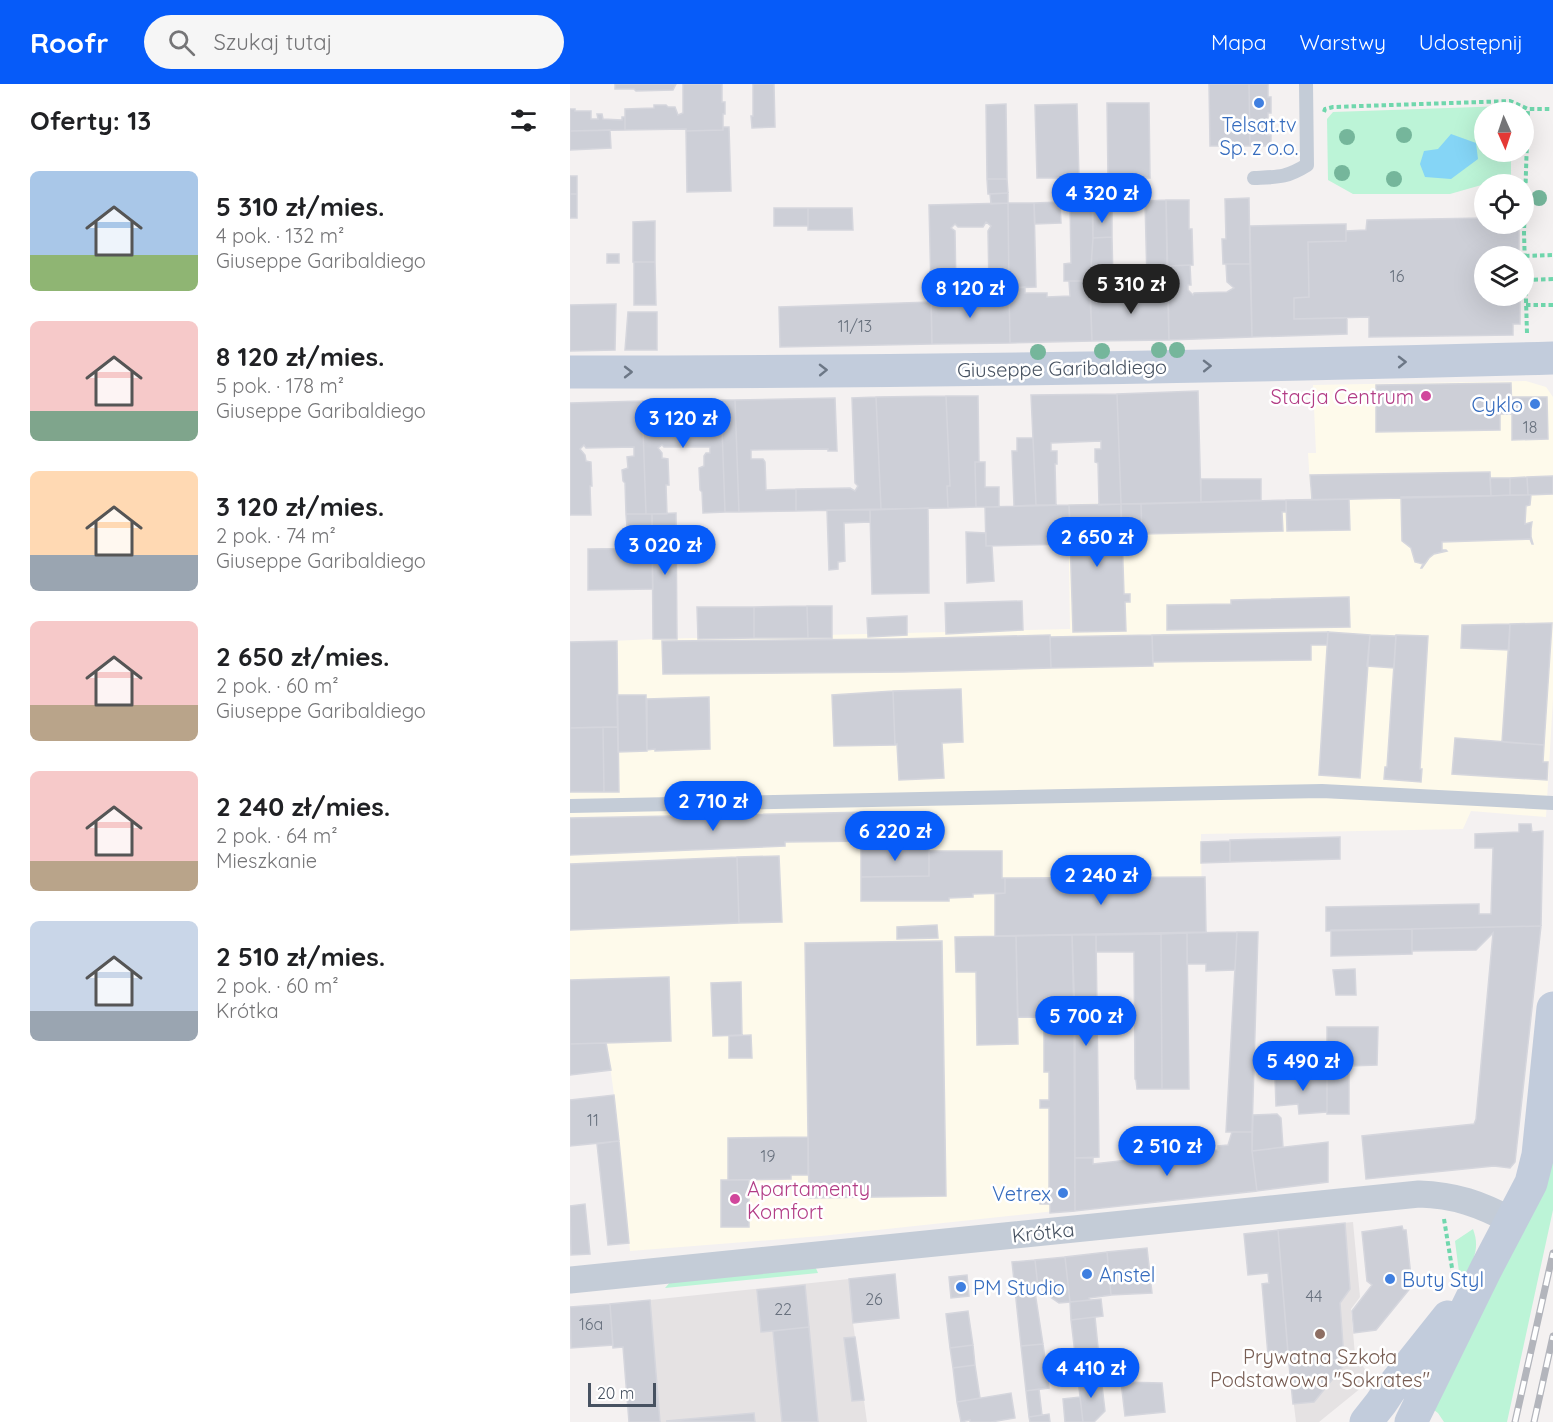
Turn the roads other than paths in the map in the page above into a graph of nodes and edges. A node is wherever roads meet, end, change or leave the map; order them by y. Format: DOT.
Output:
graph roads {
  1 [pos="1306,84"];
  2 [pos="1254,178"];
  3 [pos="1553,358"];
  4 [pos="570,372"];
  5 [pos="1553,803"];
  6 [pos="570,806"];
  7 [pos="1553,1008"];
  8 [pos="1512,1221"];
  9 [pos="1486,1269"];
  10 [pos="570,1280"];
  11 [pos="1366,1422"];
  12 [pos="1411,1422"];
  1 -- 2 [label="lane"];
  4 -- 3 [label="street, Giuseppe Garibaldiego, one-way"];
  5 -- 6 [label="lane"];
  7 -- 8 [label="street"];
  8 -- 9 [label="street"];
  8 -- 10 [label="street, Krótka"];
  9 -- 11 [label="street"];
  9 -- 12 [label="street"];
}
